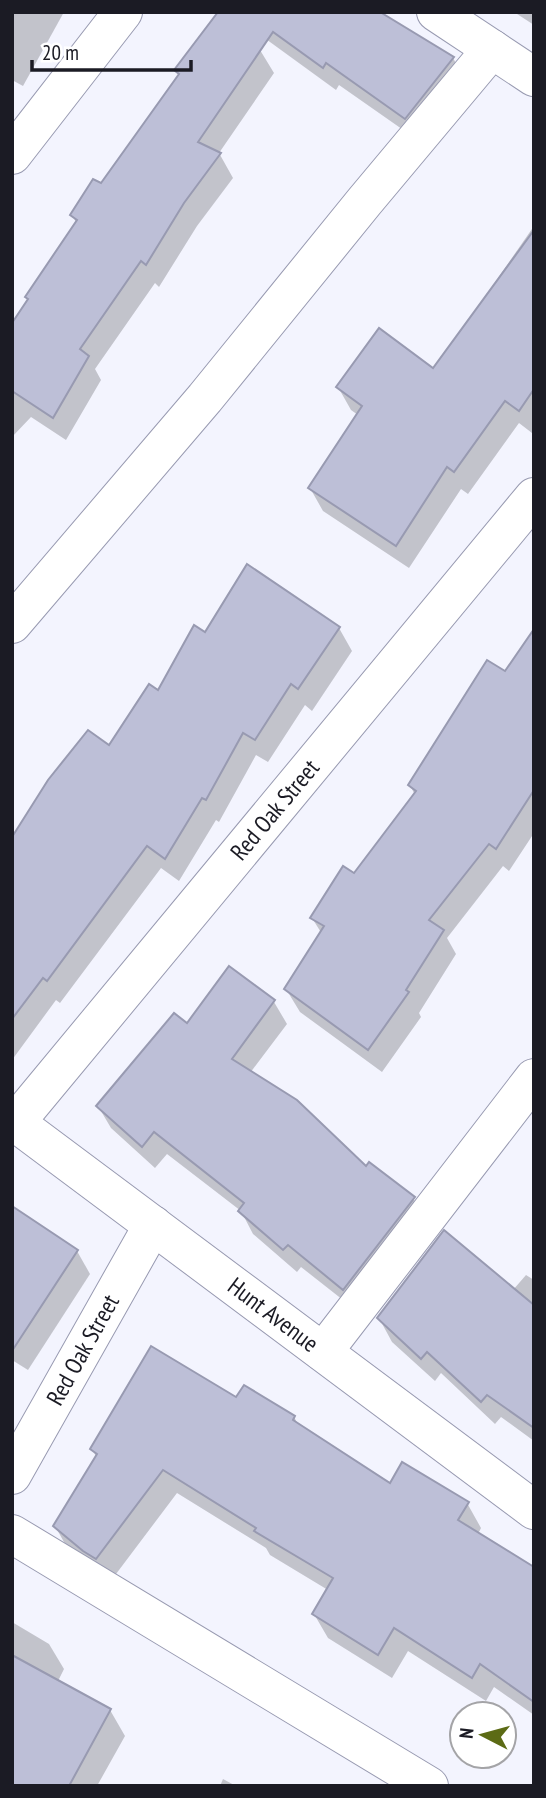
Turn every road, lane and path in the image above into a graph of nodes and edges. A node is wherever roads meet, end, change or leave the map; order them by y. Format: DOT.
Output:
graph roads {
  1 [pos="123,12"];
  2 [pos="436,12"];
  3 [pos="492,49"];
  4 [pos="534,77"];
  5 [pos="12,155"];
  6 [pos="534,497"];
  7 [pos="12,624"];
  8 [pos="534,1078"];
  9 [pos="14,1121"];
  10 [pos="153,1225"];
  11 [pos="323,1352"];
  12 [pos="12,1475"];
  13 [pos="534,1510"];
  14 [pos="12,1534"];
  15 [pos="429,1786"];
  1 -- 5 [label="street"];
  2 -- 3 [label="street"];
  3 -- 4 [label="street"];
  3 -- 7 [label="street"];
  6 -- 9 [label="street, Red Oak Street"];
  8 -- 11 [label="street"];
  9 -- 10 [label="street, Hunt Avenue"];
  10 -- 11 [label="street, Hunt Avenue"];
  10 -- 12 [label="street, Red Oak Street"];
  11 -- 13 [label="street, Hunt Avenue"];
  14 -- 15 [label="street"];
}
